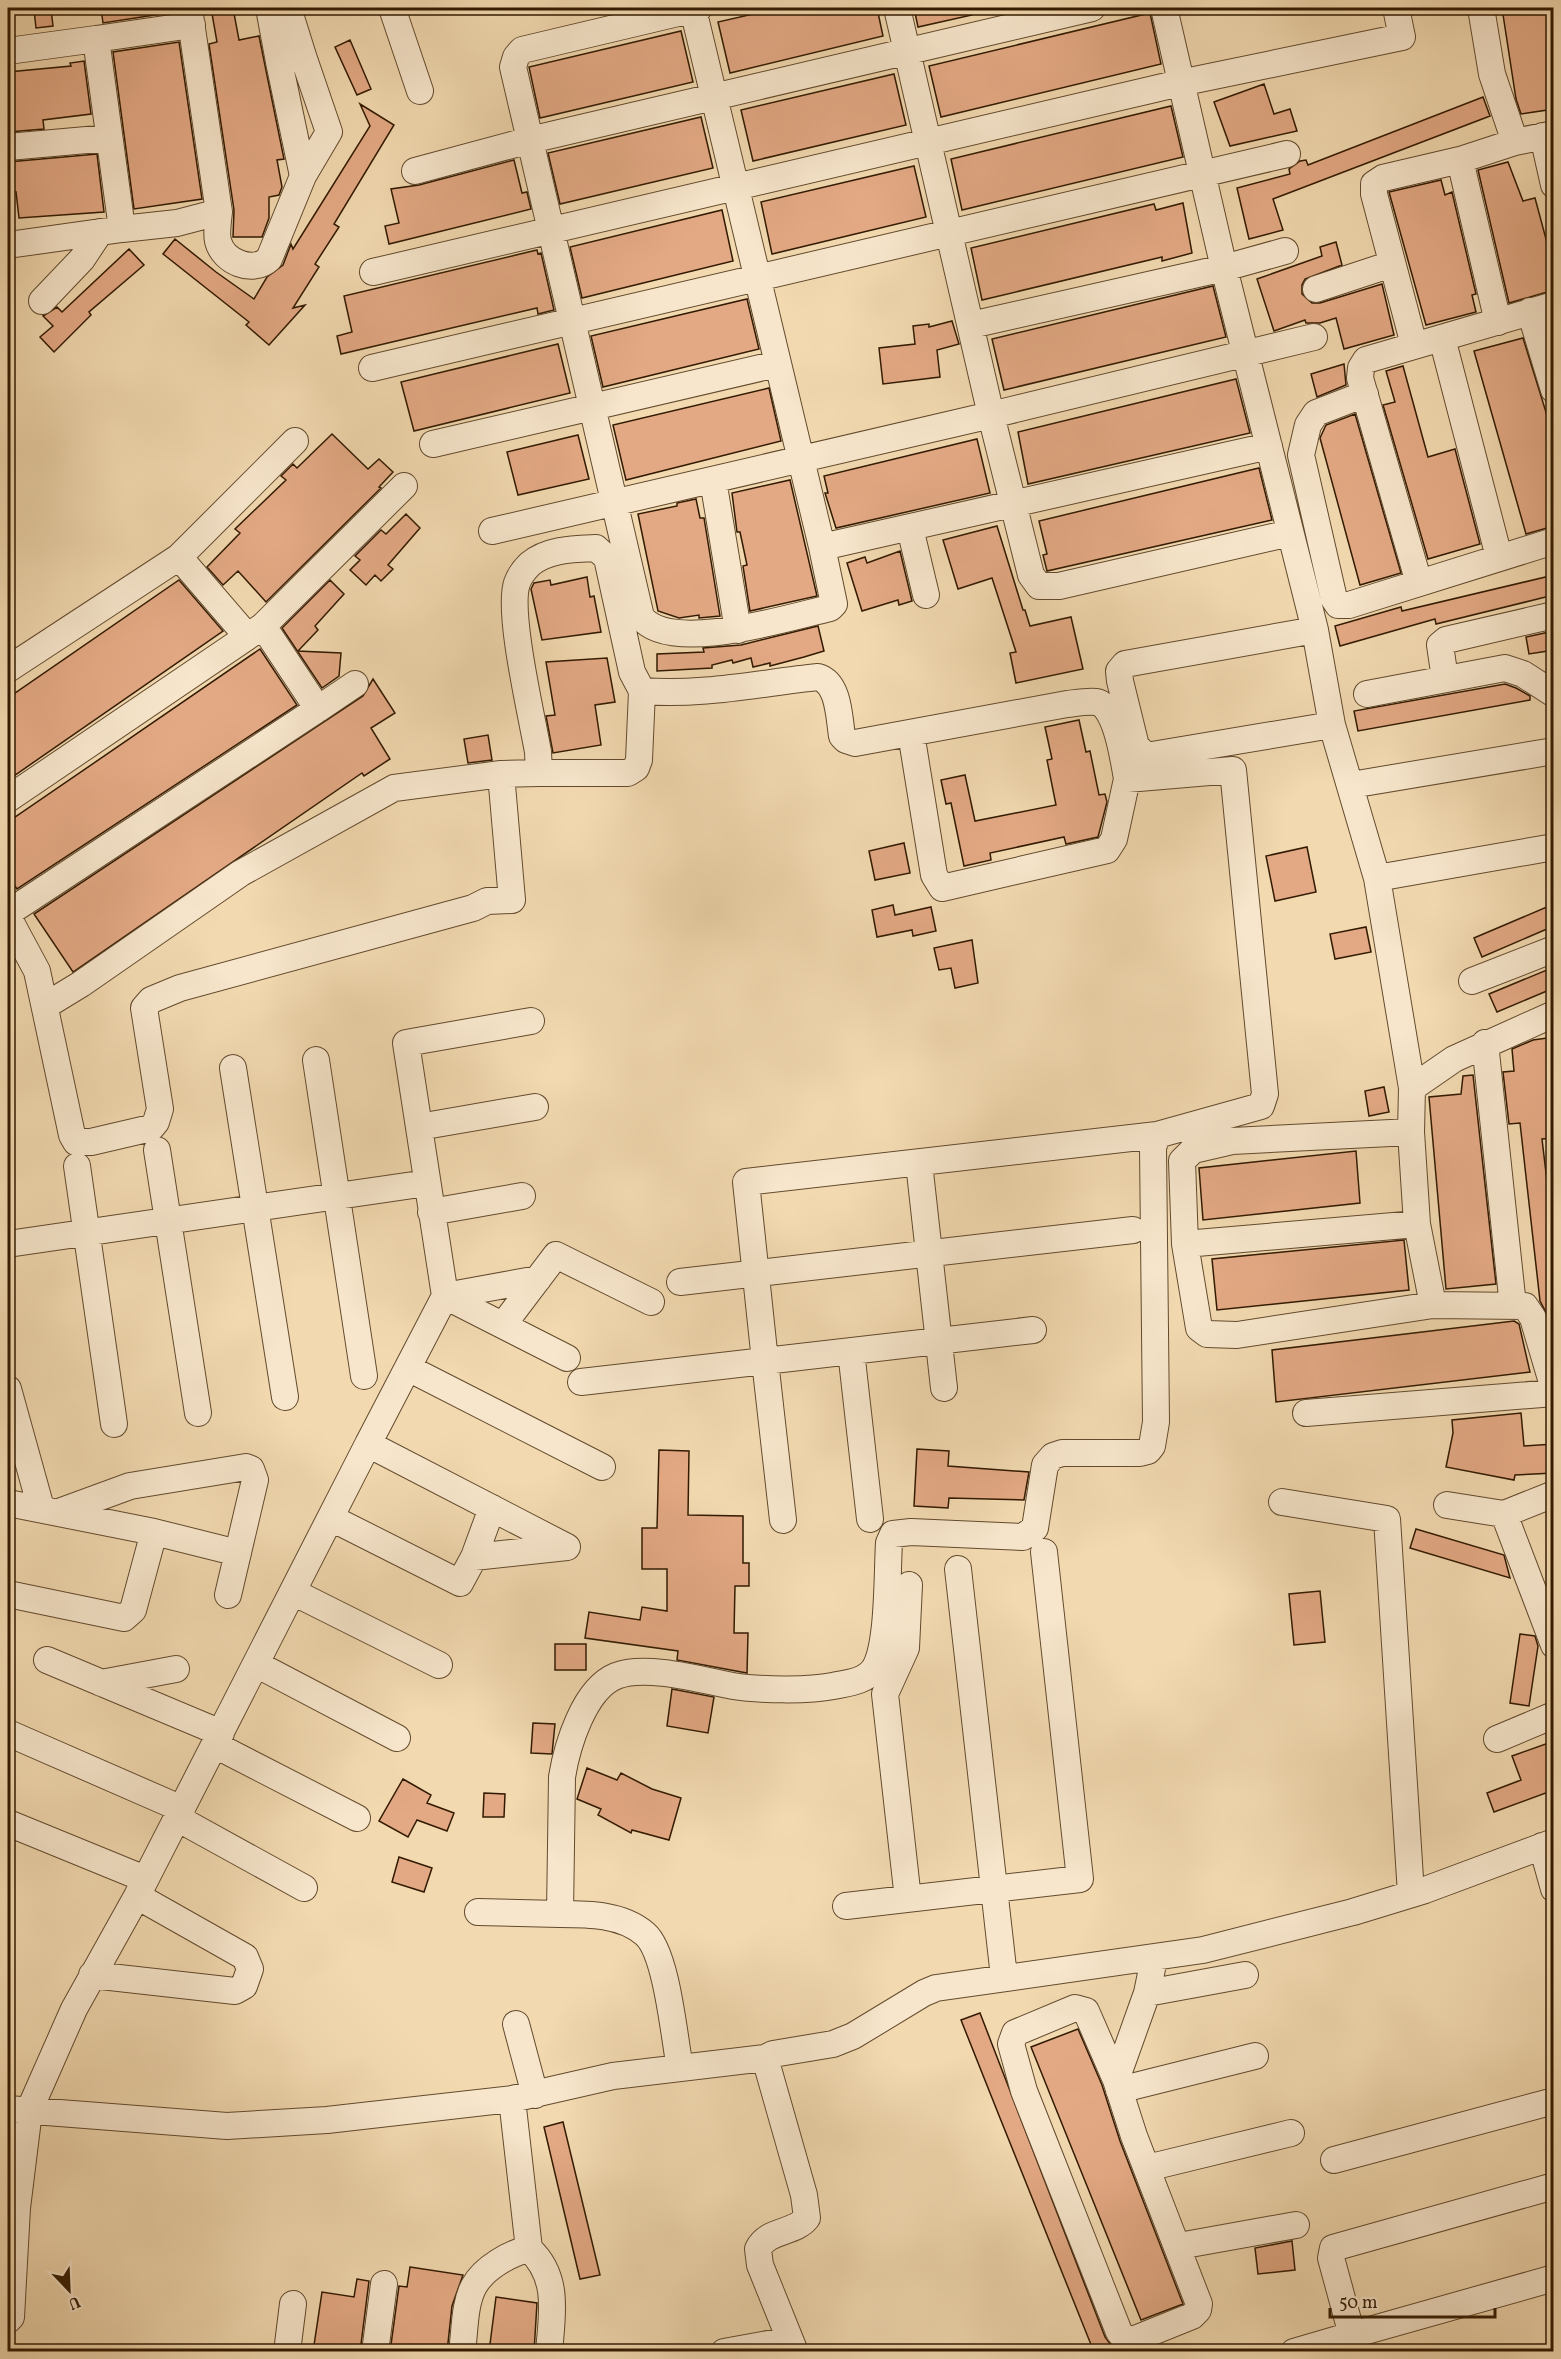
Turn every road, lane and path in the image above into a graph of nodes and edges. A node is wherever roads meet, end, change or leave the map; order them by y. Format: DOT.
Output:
graph roads {
  1 [pos="269,8"];
  2 [pos="288,8"];
  3 [pos="392,8"];
  4 [pos="696,8"];
  5 [pos="897,8"];
  6 [pos="1092,8"];
  7 [pos="1164,8"];
  8 [pos="1396,8"];
  9 [pos="1481,8"];
  10 [pos="190,16"];
  11 [pos="96,39"];
  12 [pos="8,51"];
  13 [pos="908,52"];
  14 [pos="291,59"];
  15 [pos="1180,83"];
  16 [pos="420,91"];
  17 [pos="714,97"];
  18 [pos="1548,135"];
  19 [pos="110,138"];
  20 [pos="530,140"];
  21 [pos="1515,142"];
  22 [pos="929,143"];
  23 [pos="8,147"];
  24 [pos="1287,154"];
  25 [pos="1460,160"];
  26 [pos="415,171"];
  27 [pos="1203,174"];
  28 [pos="303,176"];
  29 [pos="1554,186"];
  30 [pos="736,188"];
  31 [pos="219,212"];
  32 [pos="111,230"];
  33 [pos="551,231"];
  34 [pos="950,234"];
  35 [pos="8,245"];
  36 [pos="1284,251"];
  37 [pos="1392,264"];
  38 [pos="1224,268"];
  39 [pos="373,272"];
  40 [pos="759,279"];
  41 [pos="1316,289"];
  42 [pos="42,301"];
  43 [pos="1542,308"];
  44 [pos="573,322"];
  45 [pos="1498,322"];
  46 [pos="971,325"];
  47 [pos="1314,337"];
  48 [pos="1443,338"];
  49 [pos="1414,345"];
  50 [pos="1247,353"];
  51 [pos="777,364"];
  52 [pos="372,368"];
  53 [pos="1554,390"];
  54 [pos="1365,394"];
  55 [pos="592,407"];
  56 [pos="991,415"];
  57 [pos="295,441"];
  58 [pos="433,444"];
  59 [pos="1269,446"];
  60 [pos="799,459"];
  61 [pos="712,480"];
  62 [pos="404,486"];
  63 [pos="614,502"];
  64 [pos="1012,505"];
  65 [pos="910,528"];
  66 [pos="492,531"];
  67 [pos="1290,533"];
  68 [pos="1554,541"];
  69 [pos="822,547"];
  70 [pos="179,557"];
  71 [pos="1499,557"];
  72 [pos="1419,583"];
  73 [pos="926,595"];
  74 [pos="1554,615"];
  75 [pos="1501,627"];
  76 [pos="738,630"];
  77 [pos="1315,630"];
  78 [pos="255,631"];
  79 [pos="8,669"];
  80 [pos="1510,669"];
  81 [pos="1445,680"];
  82 [pos="355,684"];
  83 [pos="642,691"];
  84 [pos="1367,694"];
  85 [pos="1554,694"];
  86 [pos="318,709"];
  87 [pos="1332,724"];
  88 [pos="911,733"];
  89 [pos="1554,751"];
  90 [pos="539,773"];
  91 [pos="501,774"];
  92 [pos="1127,779"];
  93 [pos="1351,785"];
  94 [pos="8,799"];
  95 [pos="1554,847"];
  96 [pos="1377,878"];
  97 [pos="8,915"];
  98 [pos="1554,949"];
  99 [pos="1472,981"];
  100 [pos="45,1006"];
  101 [pos="1554,1014"];
  102 [pos="531,1021"];
  103 [pos="1485,1043"];
  104 [pos="316,1060"];
  105 [pos="234,1068"];
  106 [pos="1412,1088"];
  107 [pos="536,1107"];
  108 [pos="419,1126"];
  109 [pos="1411,1132"];
  110 [pos="1157,1135"];
  111 [pos="157,1150"];
  112 [pos="919,1162"];
  113 [pos="77,1166"];
  114 [pos="427,1183"];
  115 [pos="337,1196"];
  116 [pos="522,1196"];
  117 [pos="255,1208"];
  118 [pos="431,1212"];
  119 [pos="168,1221"];
  120 [pos="1418,1224"];
  121 [pos="1133,1230"];
  122 [pos="87,1232"];
  123 [pos="8,1244"];
  124 [pos="1185,1244"];
  125 [pos="929,1254"];
  126 [pos="756,1274"];
  127 [pos="538,1279"];
  128 [pos="680,1282"];
  129 [pos="445,1296"];
  130 [pos="651,1302"];
  131 [pos="1433,1305"];
  132 [pos="1513,1306"];
  133 [pos="502,1325"];
  134 [pos="1033,1330"];
  135 [pos="939,1341"];
  136 [pos="851,1351"];
  137 [pos="567,1358"];
  138 [pos="765,1361"];
  139 [pos="408,1368"];
  140 [pos="364,1376"];
  141 [pos="581,1382"];
  142 [pos="944,1388"];
  143 [pos="8,1389"];
  144 [pos="1554,1391"];
  145 [pos="285,1397"];
  146 [pos="198,1413"];
  147 [pos="1306,1413"];
  148 [pos="114,1424"];
  149 [pos="368,1444"];
  150 [pos="602,1467"];
  151 [pos="1554,1494"];
  152 [pos="1282,1502"];
  153 [pos="8,1503"];
  154 [pos="1447,1505"];
  155 [pos="492,1508"];
  156 [pos="50,1510"];
  157 [pos="1504,1514"];
  158 [pos="331,1518"];
  159 [pos="870,1519"];
  160 [pos="783,1520"];
  161 [pos="154,1532"];
  162 [pos="1044,1552"];
  163 [pos="238,1553"];
  164 [pos="474,1557"];
  165 [pos="958,1569"];
  166 [pos="909,1584"];
  167 [pos="293,1592"];
  168 [pos="8,1594"];
  169 [pos="228,1595"];
  170 [pos="1554,1644"];
  171 [pos="47,1660"];
  172 [pos="256,1664"];
  173 [pos="439,1665"];
  174 [pos="176,1669"];
  175 [pos="101,1683"];
  176 [pos="1554,1715"];
  177 [pos="8,1733"];
  178 [pos="397,1738"];
  179 [pos="218,1739"];
  180 [pos="1497,1739"];
  181 [pos="179,1813"];
  182 [pos="357,1818"];
  183 [pos="8,1823"];
  184 [pos="1548,1844"];
  185 [pos="141,1888"];
  186 [pos="304,1888"];
  187 [pos="994,1889"];
  188 [pos="1554,1889"];
  189 [pos="1411,1894"];
  190 [pos="908,1899"];
  191 [pos="846,1906"];
  192 [pos="478,1912"];
  193 [pos="560,1914"];
  194 [pos="1154,1959"];
  195 [pos="92,1975"];
  196 [pos="1245,1975"];
  197 [pos="1004,1977"];
  198 [pos="1147,1993"];
  199 [pos="516,2024"];
  200 [pos="1255,2056"];
  201 [pos="765,2058"];
  202 [pos="680,2068"];
  203 [pos="1117,2085"];
  204 [pos="523,2097"];
  205 [pos="1554,2101"];
  206 [pos="18,2110"];
  207 [pos="1291,2133"];
  208 [pos="1334,2160"];
  209 [pos="1147,2168"];
  210 [pos="1554,2186"];
  211 [pos="12,2214"];
  212 [pos="1296,2225"];
  213 [pos="1179,2246"];
  214 [pos="529,2249"];
  215 [pos="1554,2278"];
  216 [pos="384,2284"];
  217 [pos="293,2304"];
  218 [pos="8,2320"];
  219 [pos="1354,2343"];
  220 [pos="792,2346"];
  221 [pos="287,2352"];
  222 [pos="375,2352"];
  223 [pos="462,2352"];
  224 [pos="549,2352"];
  225 [pos="724,2352"];
  226 [pos="1294,2352"];
  1 -- 14 [label="street"];
  2 -- 14 [label="street"];
  3 -- 16 [label="street"];
  4 -- 17 [label="street"];
  4 -- 20 [label="street"];
  5 -- 13 [label="street"];
  6 -- 13 [label="street"];
  7 -- 15 [label="street"];
  8 -- 15 [label="street"];
  9 -- 21 [label="street"];
  10 -- 11 [label="street"];
  10 -- 31 [label="street"];
  11 -- 12 [label="street"];
  11 -- 19 [label="street"];
  13 -- 17 [label="street"];
  13 -- 22 [label="street"];
  14 -- 28 [label="street"];
  14 -- 28 [label="street"];
  15 -- 22 [label="street"];
  15 -- 27 [label="street"];
  17 -- 20 [label="street"];
  17 -- 30 [label="street"];
  18 -- 21 [label="street"];
  18 -- 29 [label="street"];
  19 -- 23 [label="street"];
  19 -- 32 [label="street"];
  20 -- 26 [label="street"];
  20 -- 33 [label="street"];
  21 -- 25 [label="street"];
  22 -- 30 [label="street"];
  22 -- 34 [label="street"];
  24 -- 27 [label="street"];
  25 -- 37 [label="street"];
  25 -- 45 [label="street"];
  27 -- 34 [label="street"];
  27 -- 38 [label="street"];
  28 -- 31 [label="street"];
  30 -- 33 [label="street"];
  30 -- 40 [label="street"];
  31 -- 32 [label="street"];
  32 -- 35 [label="street"];
  32 -- 42 [label="street"];
  33 -- 39 [label="street"];
  33 -- 44 [label="street"];
  34 -- 40 [label="street"];
  34 -- 46 [label="street"];
  36 -- 38 [label="street"];
  37 -- 41 [label="street"];
  37 -- 49 [label="street"];
  38 -- 46 [label="street"];
  38 -- 50 [label="street"];
  40 -- 44 [label="street"];
  40 -- 51 [label="street"];
  43 -- 45 [label="street"];
  43 -- 53 [label="street"];
  44 -- 52 [label="street"];
  44 -- 55 [label="street"];
  45 -- 48 [label="street"];
  46 -- 56 [label="street"];
  47 -- 50 [label="street"];
  48 -- 49 [label="street"];
  48 -- 71 [label="street"];
  49 -- 54 [label="street"];
  50 -- 56 [label="street"];
  50 -- 59 [label="street"];
  51 -- 55 [label="street"];
  51 -- 60 [label="street"];
  54 -- 72 [label="street"];
  54 -- 72 [label="street"];
  55 -- 58 [label="street"];
  55 -- 63 [label="street"];
  56 -- 60 [label="street"];
  56 -- 64 [label="street"];
  57 -- 70 [label="street"];
  59 -- 64 [label="street"];
  59 -- 67 [label="street"];
  60 -- 61 [label="street"];
  60 -- 69 [label="street"];
  61 -- 63 [label="street"];
  61 -- 76 [label="street"];
  62 -- 78 [label="street"];
  63 -- 66 [label="street"];
  63 -- 76 [label="street"];
  64 -- 65 [label="street"];
  64 -- 67 [label="street"];
  65 -- 69 [label="street"];
  65 -- 73 [label="street"];
  67 -- 77 [label="street"];
  68 -- 71 [label="street"];
  69 -- 76 [label="street"];
  70 -- 78 [label="street"];
  70 -- 79 [label="street"];
  71 -- 72 [label="street"];
  74 -- 75 [label="street"];
  75 -- 80 [label="street"];
  75 -- 81 [label="street"];
  77 -- 87 [label="street"];
  77 -- 87 [label="street"];
  78 -- 86 [label="street"];
  78 -- 94 [label="street"];
  80 -- 81 [label="street"];
  80 -- 85 [label="street"];
  81 -- 84 [label="street"];
  82 -- 86 [label="street"];
  83 -- 88 [label="street"];
  83 -- 90 [label="street"];
  83 -- 90 [label="street"];
  86 -- 97 [label="street"];
  87 -- 93 [label="street"];
  88 -- 92 [label="street"];
  88 -- 92 [label="street"];
  89 -- 93 [label="street"];
  90 -- 91 [label="street"];
  91 -- 100 [label="street"];
  91 -- 100 [label="street"];
  92 -- 110 [label="street"];
  93 -- 96 [label="street"];
  95 -- 96 [label="street"];
  96 -- 106 [label="street"];
  97 -- 100 [label="street"];
  98 -- 99 [label="street"];
  101 -- 103 [label="street"];
  102 -- 108 [label="street"];
  103 -- 106 [label="street"];
  103 -- 132 [label="street"];
  104 -- 115 [label="street"];
  105 -- 117 [label="street"];
  106 -- 109 [label="street"];
  107 -- 108 [label="street"];
  108 -- 114 [label="street"];
  109 -- 120 [label="street"];
  109 -- 124 [label="street"];
  110 -- 112 [label="street"];
  110 -- 193 [label="street"];
  111 -- 119 [label="street"];
  112 -- 125 [label="street"];
  112 -- 126 [label="street"];
  113 -- 122 [label="street"];
  114 -- 115 [label="street"];
  114 -- 118 [label="street"];
  115 -- 117 [label="street"];
  115 -- 140 [label="street"];
  116 -- 118 [label="street"];
  117 -- 119 [label="street"];
  117 -- 145 [label="street"];
  118 -- 129 [label="street"];
  119 -- 122 [label="street"];
  119 -- 146 [label="street"];
  120 -- 124 [label="street"];
  120 -- 131 [label="street"];
  121 -- 125 [label="street"];
  122 -- 123 [label="street"];
  122 -- 148 [label="street"];
  124 -- 131 [label="street"];
  125 -- 126 [label="street"];
  125 -- 135 [label="street"];
  126 -- 128 [label="street"];
  126 -- 138 [label="street"];
  127 -- 129 [label="street"];
  127 -- 130 [label="street"];
  127 -- 133 [label="street"];
  129 -- 133 [label="street"];
  129 -- 139 [label="street"];
  131 -- 132 [label="street"];
  132 -- 144 [label="street"];
  133 -- 137 [label="street"];
  134 -- 135 [label="street"];
  135 -- 136 [label="street"];
  135 -- 142 [label="street"];
  136 -- 138 [label="street"];
  136 -- 159 [label="street"];
  138 -- 141 [label="street"];
  138 -- 160 [label="street"];
  139 -- 149 [label="street"];
  139 -- 150 [label="street"];
  143 -- 156 [label="street"];
  144 -- 147 [label="street"];
  149 -- 155 [label="street"];
  149 -- 158 [label="street"];
  151 -- 157 [label="street"];
  152 -- 189 [label="street"];
  153 -- 156 [label="street"];
  154 -- 157 [label="street"];
  155 -- 164 [label="street"];
  155 -- 164 [label="street"];
  156 -- 161 [label="street"];
  156 -- 163 [label="street"];
  157 -- 170 [label="street"];
  158 -- 164 [label="street"];
  158 -- 167 [label="street"];
  161 -- 163 [label="street"];
  161 -- 168 [label="street"];
  162 -- 187 [label="street"];
  163 -- 169 [label="street"];
  165 -- 187 [label="street"];
  166 -- 190 [label="street"];
  167 -- 172 [label="street"];
  167 -- 173 [label="street"];
  171 -- 175 [label="street"];
  172 -- 178 [label="street"];
  172 -- 179 [label="street"];
  174 -- 175 [label="street"];
  175 -- 179 [label="street"];
  176 -- 180 [label="street"];
  177 -- 181 [label="street"];
  179 -- 181 [label="street"];
  179 -- 182 [label="street"];
  181 -- 185 [label="street"];
  181 -- 186 [label="street"];
  183 -- 185 [label="street"];
  184 -- 188 [label="street"];
  184 -- 189 [label="street"];
  185 -- 195 [label="street"];
  185 -- 195 [label="street"];
  187 -- 190 [label="street"];
  187 -- 197 [label="street"];
  189 -- 194 [label="street"];
  190 -- 191 [label="street"];
  192 -- 193 [label="street"];
  193 -- 202 [label="street"];
  194 -- 197 [label="street"];
  194 -- 198 [label="street"];
  195 -- 206 [label="street"];
  196 -- 198 [label="street"];
  197 -- 201 [label="street"];
  198 -- 203 [label="street"];
  199 -- 204 [label="street"];
  200 -- 203 [label="street"];
  201 -- 202 [label="street"];
  201 -- 220 [label="street"];
  202 -- 204 [label="street"];
  203 -- 209 [label="street"];
  203 -- 213 [label="street"];
  204 -- 206 [label="street"];
  204 -- 214 [label="street"];
  205 -- 208 [label="street"];
  206 -- 211 [label="street"];
  207 -- 209 [label="street"];
  209 -- 213 [label="street"];
  210 -- 219 [label="street"];
  211 -- 218 [label="street"];
  212 -- 213 [label="street"];
  214 -- 223 [label="street"];
  214 -- 224 [label="street"];
  215 -- 219 [label="street"];
  216 -- 222 [label="street"];
  217 -- 221 [label="street"];
  219 -- 226 [label="street"];
  220 -- 225 [label="street"];
}
